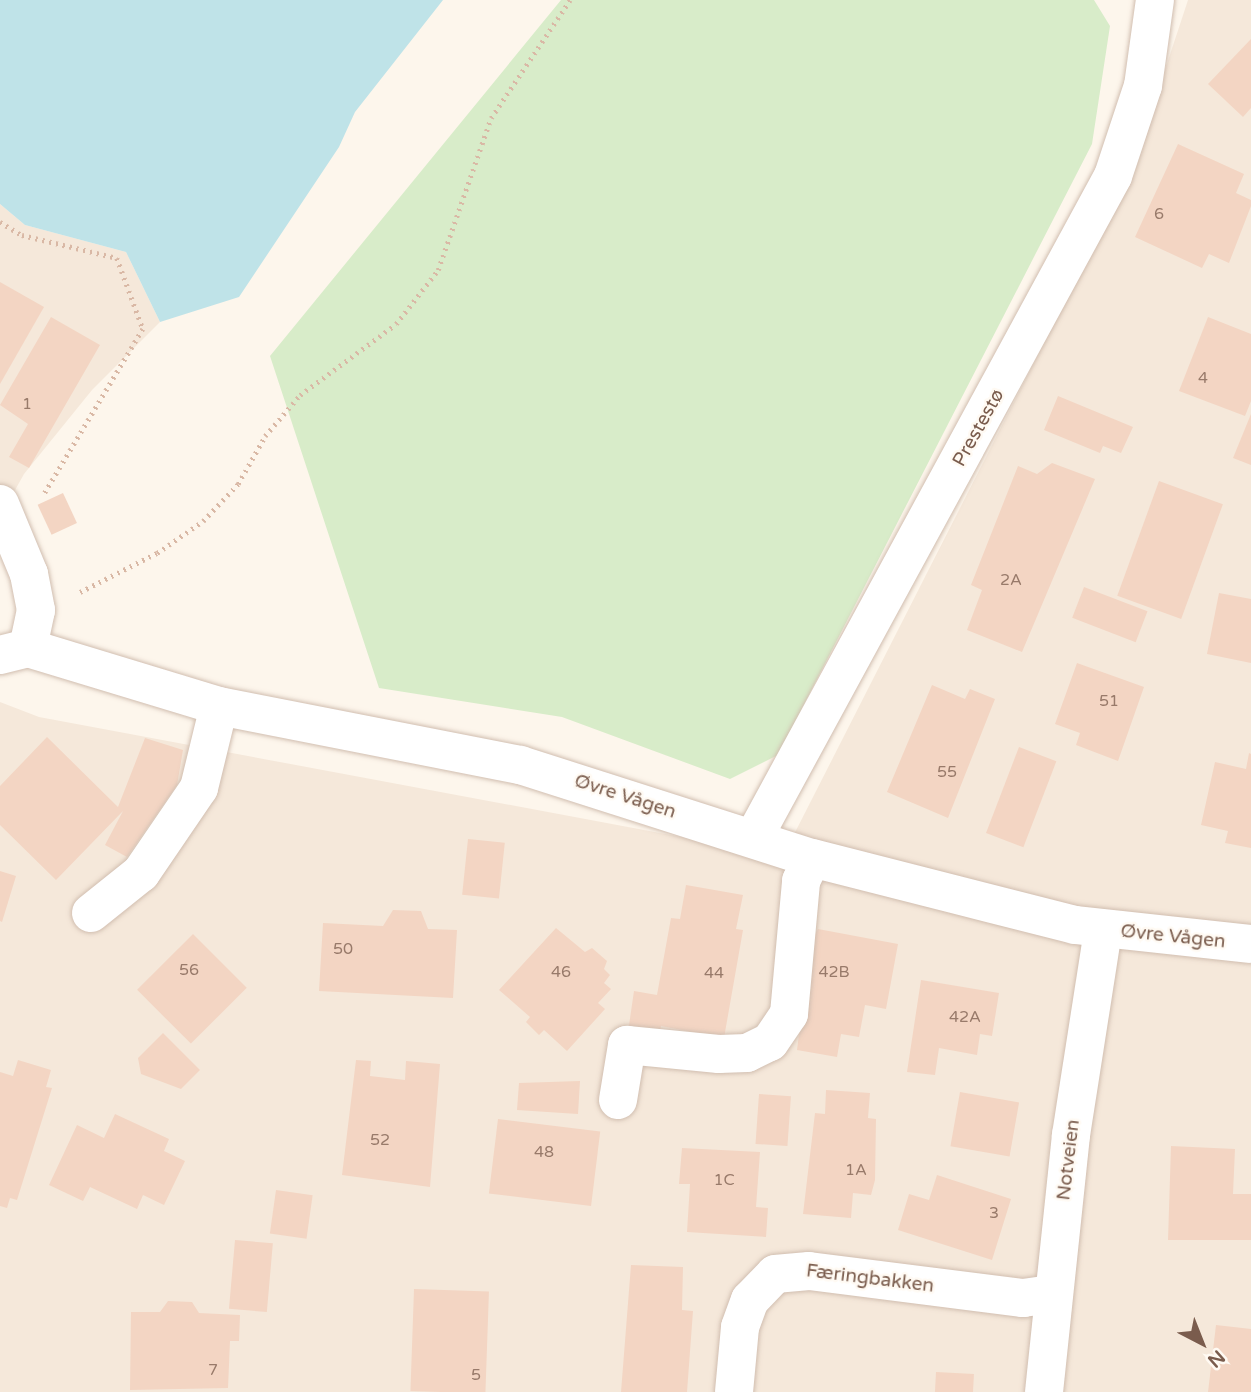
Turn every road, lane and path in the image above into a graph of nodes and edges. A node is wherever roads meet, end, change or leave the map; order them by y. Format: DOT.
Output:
graph roads {
  1 [pos="570,0"];
  2 [pos="1155,0"];
  3 [pos="0,222"];
  4 [pos="8,521"];
  5 [pos="36,610"];
  6 [pos="14,652"];
  7 [pos="219,706"];
  8 [pos="754,837"];
  9 [pos="812,858"];
  10 [pos="91,913"];
  11 [pos="1103,930"];
  12 [pos="1251,944"];
  13 [pos="618,1100"];
  14 [pos="1053,1294"];
  15 [pos="734,1392"];
  16 [pos="1044,1392"];
  1 -- 5 [label="path"];
  2 -- 8 [label="street, Prestestø"];
  3 -- 4 [label="path"];
  4 -- 5 [label="street"];
  5 -- 6 [label="street"];
  6 -- 7 [label="street, Øvre Vågen"];
  7 -- 8 [label="street, Øvre Vågen"];
  7 -- 10 [label="street"];
  8 -- 9 [label="street, Øvre Vågen"];
  9 -- 11 [label="street, Øvre Vågen"];
  9 -- 13 [label="street"];
  11 -- 12 [label="street, Øvre Vågen"];
  11 -- 14 [label="street, Notveien"];
  14 -- 15 [label="street, Færingbakken"];
  14 -- 16 [label="street, Notveien"];
}
